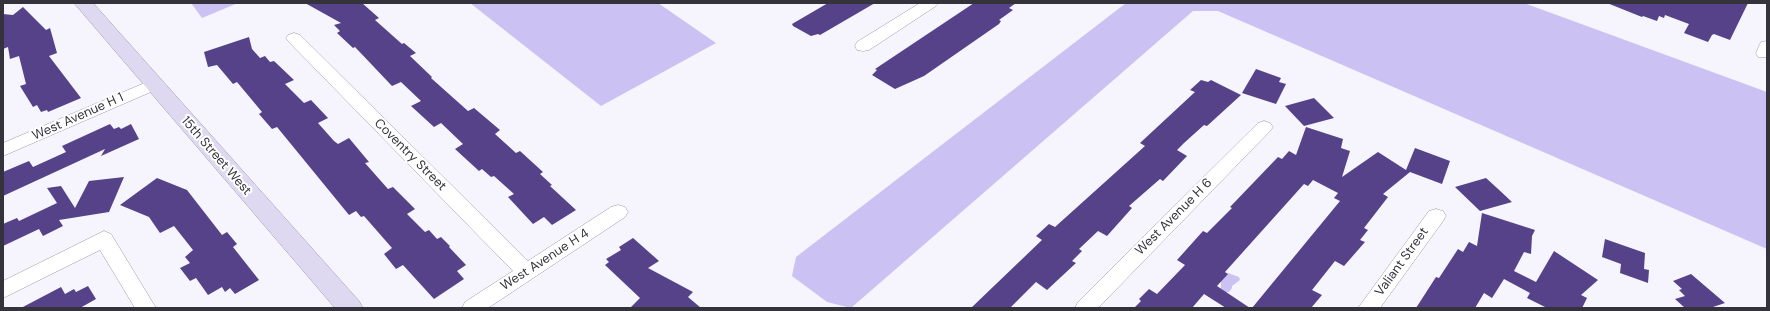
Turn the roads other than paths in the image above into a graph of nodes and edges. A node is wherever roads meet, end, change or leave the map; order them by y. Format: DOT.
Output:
graph roads {
  1 [pos="83,3"];
  2 [pos="931,3"];
  3 [pos="294,38"];
  4 [pos="863,46"];
  5 [pos="154,84"];
  6 [pos="1264,126"];
  7 [pos="4,147"];
  8 [pos="618,212"];
  9 [pos="1436,216"];
  10 [pos="527,272"];
  11 [pos="3,290"];
  12 [pos="146,308"];
  13 [pos="350,308"];
  14 [pos="472,308"];
  15 [pos="1085,308"];
  16 [pos="1368,308"];
  1 -- 5 [label="street, 15th Street West"];
  2 -- 4 [label="street"];
  3 -- 10 [label="street, Coventry Street"];
  5 -- 7 [label="street, West Avenue H 1"];
  5 -- 13 [label="street, 15th Street West"];
  6 -- 15 [label="street, West Avenue H 6"];
  8 -- 10 [label="street, West Avenue H 4"];
  9 -- 16 [label="street, Valiant Street"];
  10 -- 14 [label="street, West Avenue H 4"];
  11 -- 12 [label="street"];
}
